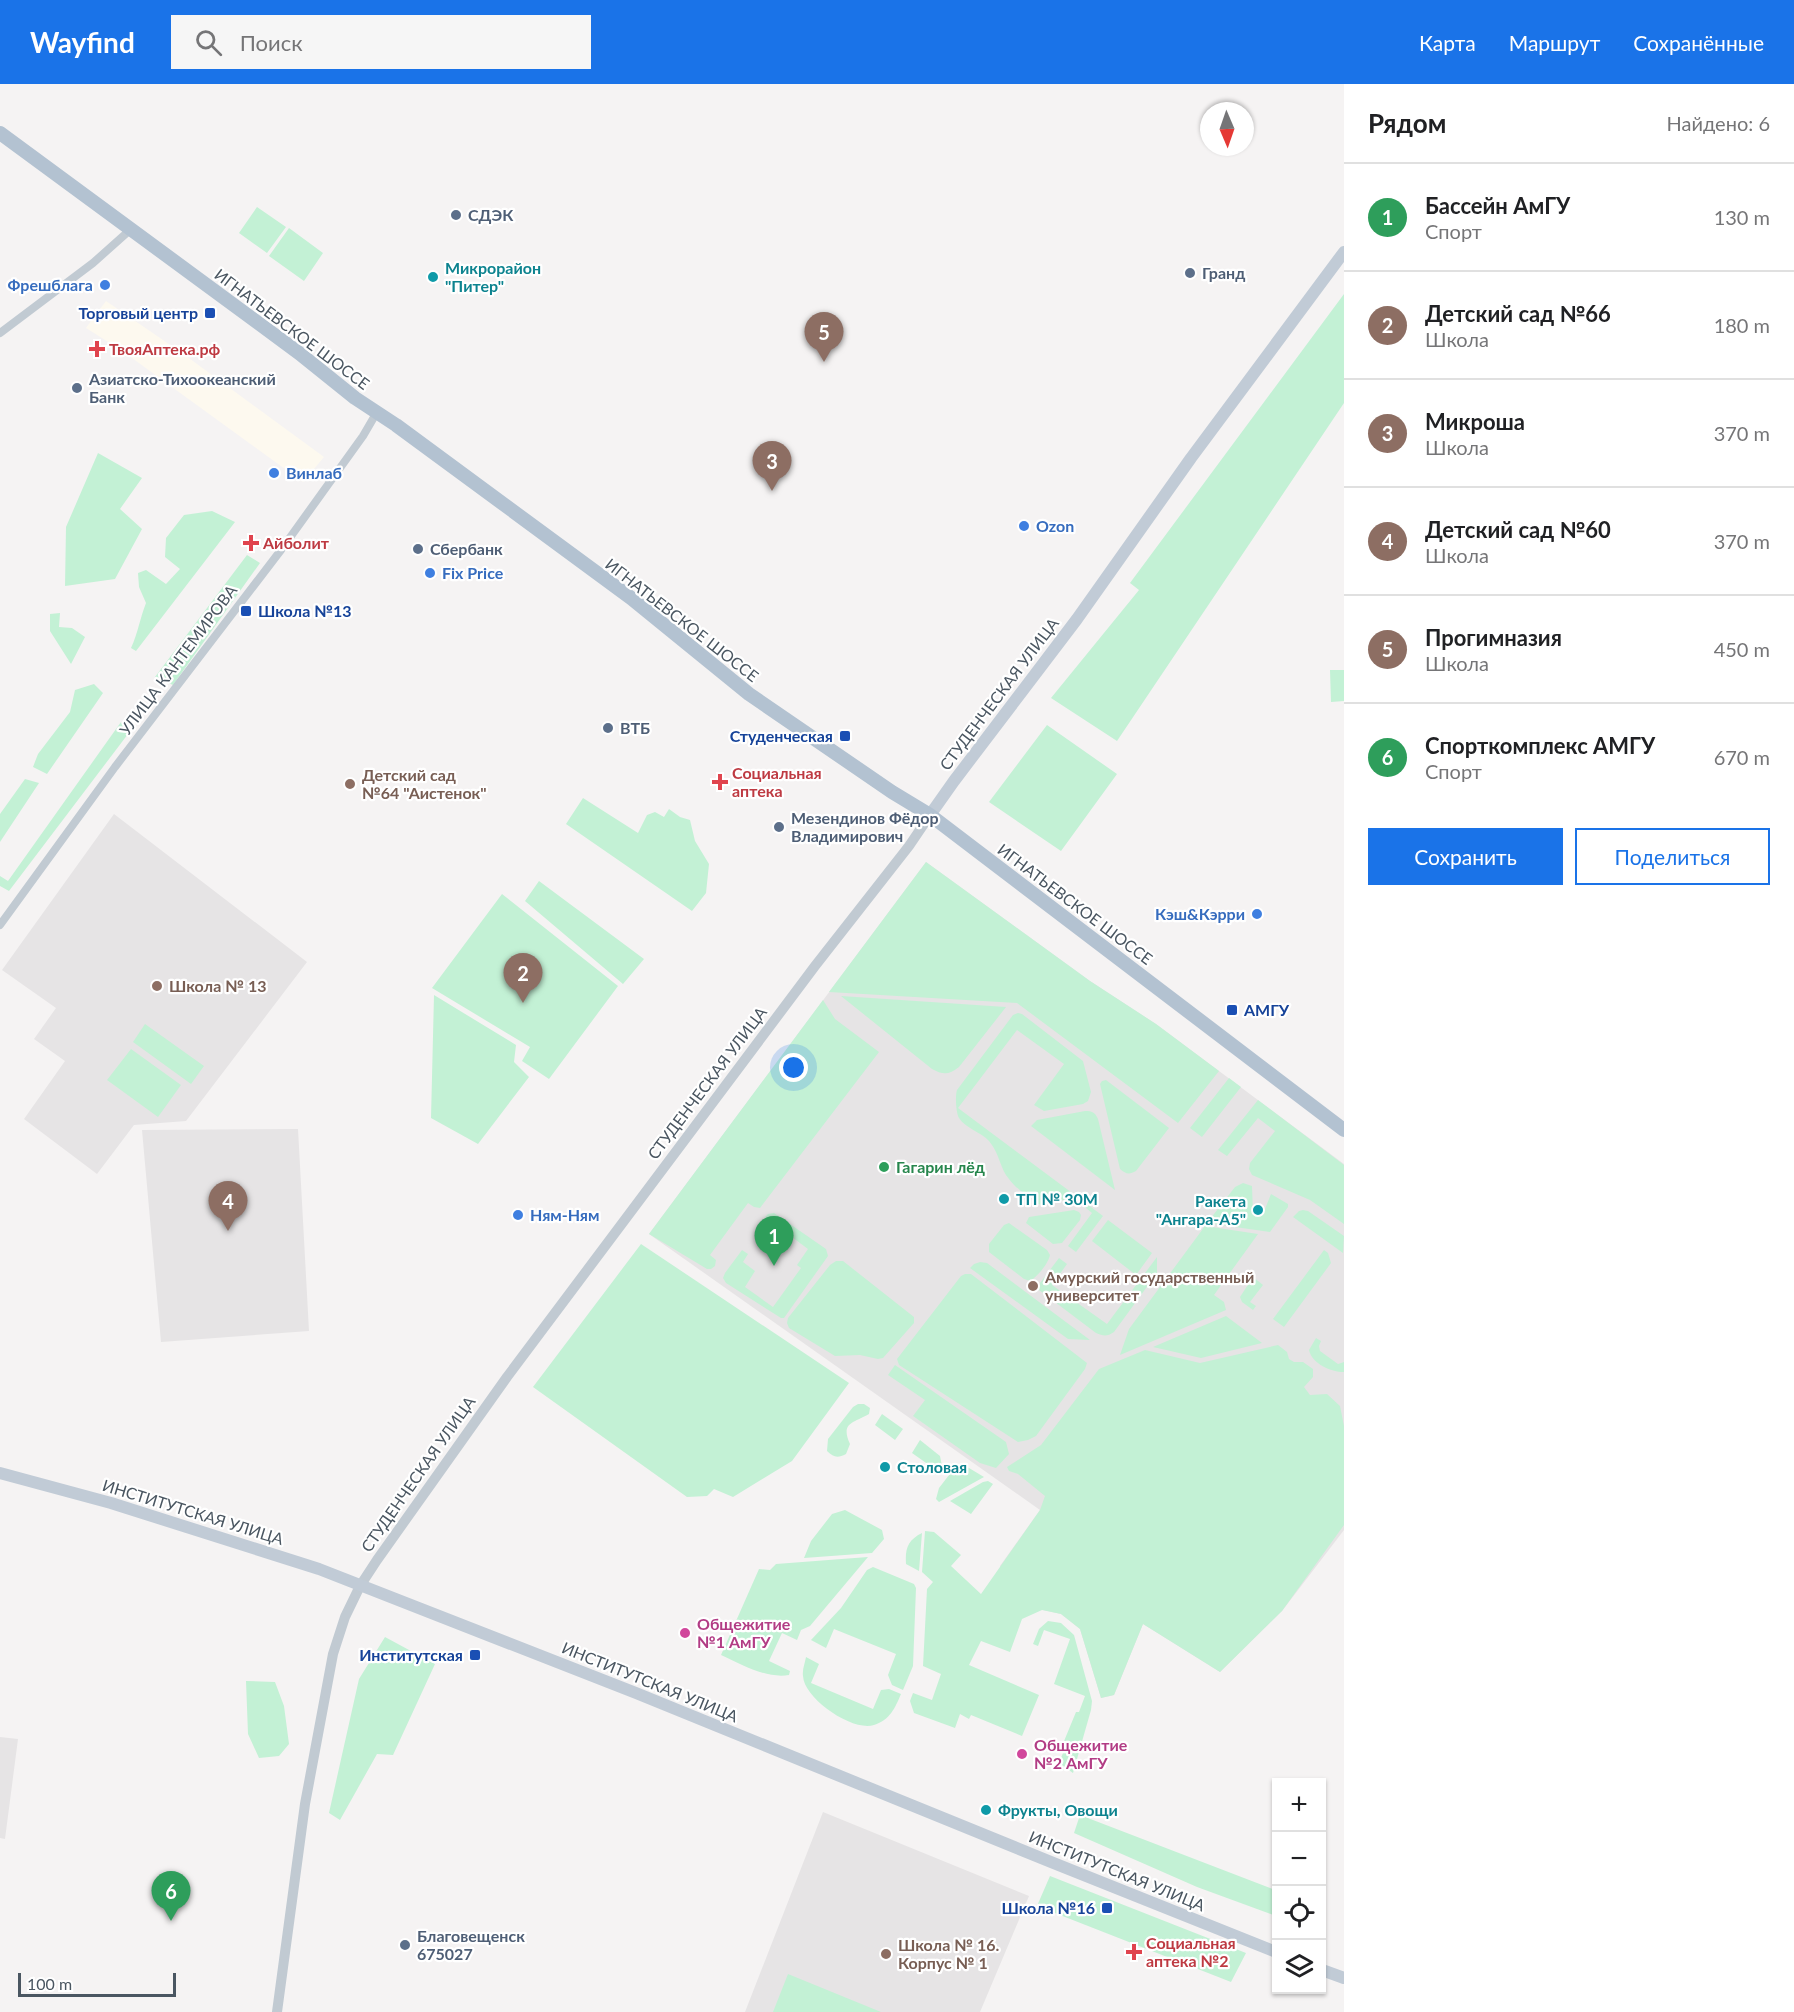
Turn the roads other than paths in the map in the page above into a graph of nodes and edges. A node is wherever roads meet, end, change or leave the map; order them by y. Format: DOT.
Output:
graph roads {
  1 [pos="0,133"];
  2 [pos="130,230"];
  3 [pos="1344,252"];
  4 [pos="0,333"];
  5 [pos="377,412"];
  6 [pos="930,815"];
  7 [pos="0,925"];
  8 [pos="1344,1130"];
  9 [pos="0,1473"];
  10 [pos="360,1586"];
  11 [pos="1272,1950"];
  12 [pos="1326,1971"];
  13 [pos="1344,1978"];
  14 [pos="277,2012"];
  1 -- 2 [label="main road, ИГНАТЬЕВСКОЕ ШОССЕ"];
  2 -- 4 [label="street"];
  2 -- 5 [label="main road, ИГНАТЬЕВСКОЕ ШОССЕ"];
  3 -- 6 [label="main road, СТУДЕНЧЕСКАЯ УЛИЦА"];
  5 -- 6 [label="main road, ИГНАТЬЕВСКОЕ ШОССЕ"];
  5 -- 7 [label="street, УЛИЦА КАНТЕМИРОВА"];
  6 -- 8 [label="main road, ИГНАТЬЕВСКОЕ ШОССЕ"];
  6 -- 10 [label="street, СТУДЕНЧЕСКАЯ УЛИЦА"];
  9 -- 10 [label="main road, ИНСТИТУТСКАЯ УЛИЦА"];
  10 -- 11 [label="main road, ИНСТИТУТСКАЯ УЛИЦА"];
  10 -- 14 [label="street, СТУДЕНЧЕСКАЯ УЛИЦА"];
  12 -- 13 [label="main road"];
}
